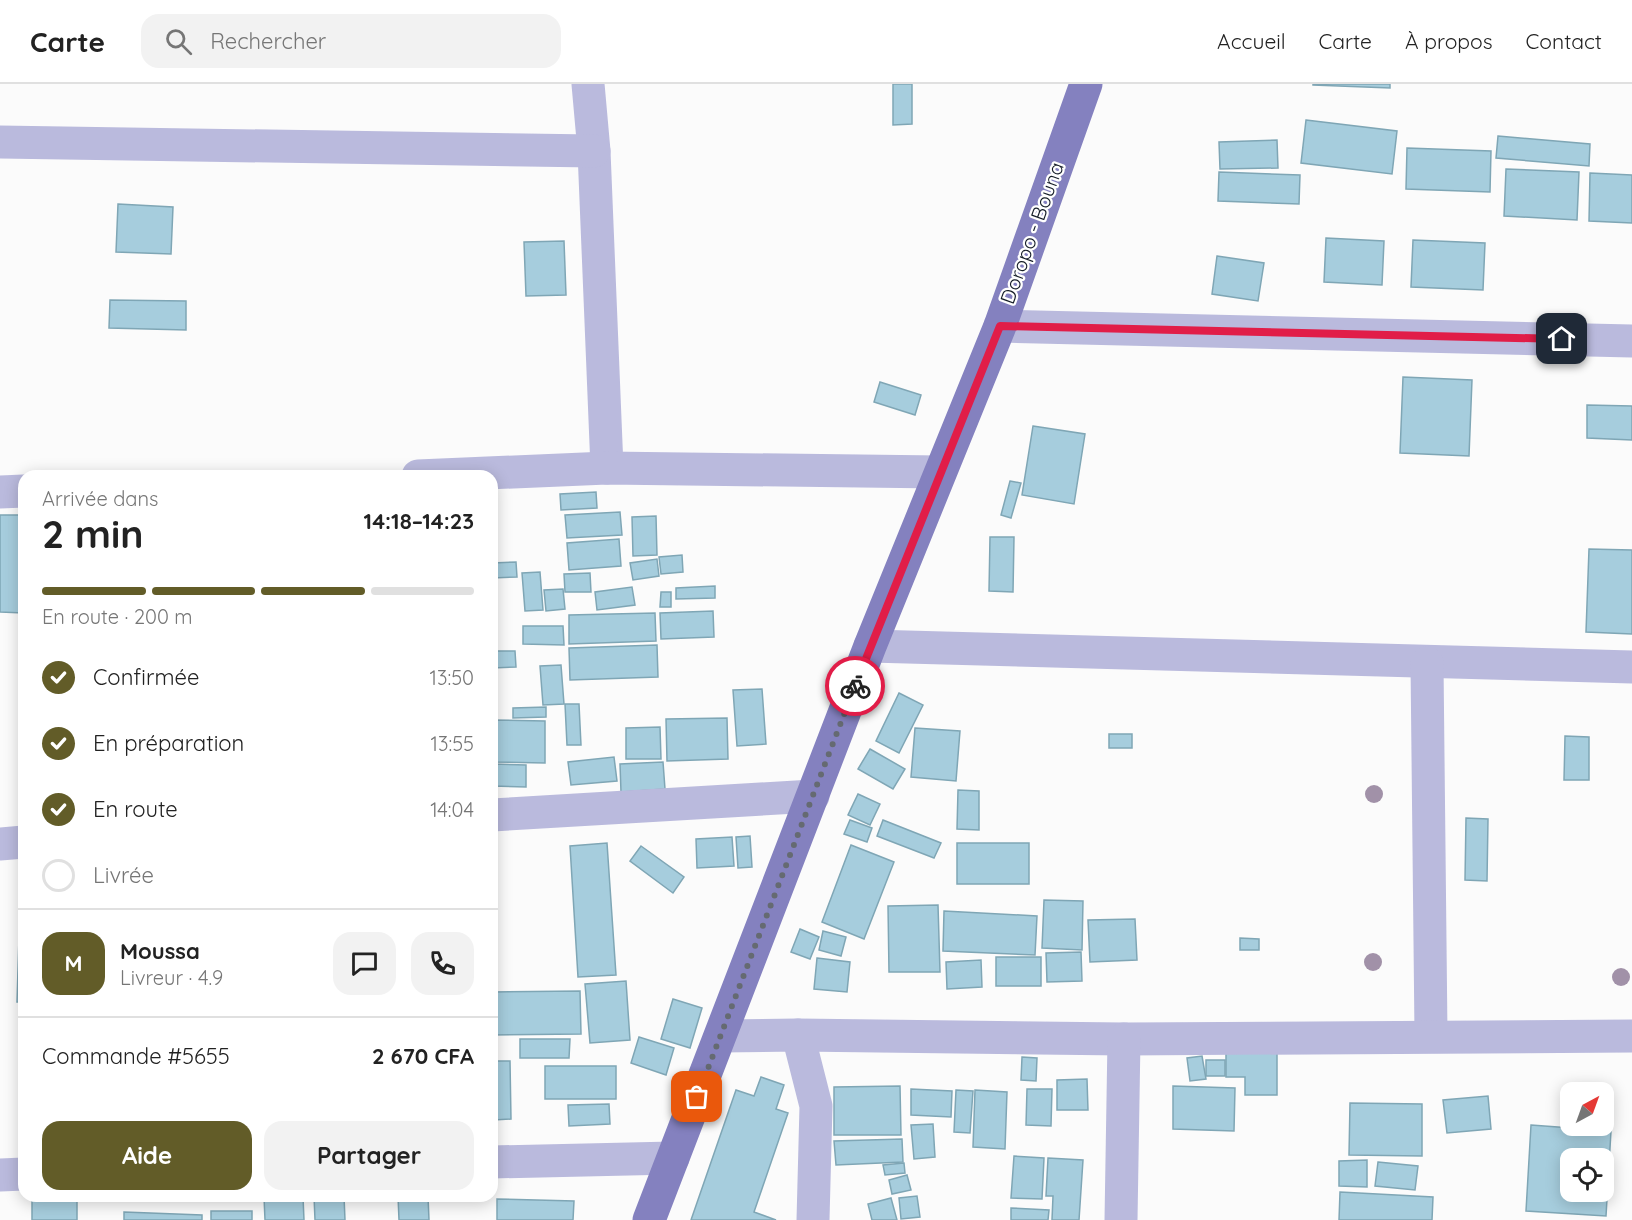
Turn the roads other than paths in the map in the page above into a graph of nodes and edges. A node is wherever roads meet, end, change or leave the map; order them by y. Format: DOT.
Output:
graph roads {
  1 [pos="588,84"];
  2 [pos="1086,84"];
  3 [pos="0,142"];
  4 [pos="594,151"];
  5 [pos="1000,326"];
  6 [pos="1632,341"];
  7 [pos="608,468"];
  8 [pos="940,472"];
  9 [pos="498,473"];
  10 [pos="18,491"];
  11 [pos="0,492"];
  12 [pos="870,646"];
  13 [pos="1427,663"];
  14 [pos="1632,668"];
  15 [pos="813,796"];
  16 [pos="498,815"];
  17 [pos="18,842"];
  18 [pos="0,844"];
  19 [pos="798,1035"];
  20 [pos="1431,1035"];
  21 [pos="720,1036"];
  22 [pos="1632,1036"];
  23 [pos="1124,1039"];
  24 [pos="673,1158"];
  25 [pos="498,1162"];
  26 [pos="18,1174"];
  27 [pos="0,1175"];
  28 [pos="650,1220"];
  29 [pos="813,1220"];
  30 [pos="1121,1220"];
  1 -- 4 [label="street"];
  2 -- 5 [label="main road, Doropo - Bouna"];
  3 -- 4 [label="street"];
  4 -- 7 [label="street"];
  5 -- 6 [label="street"];
  5 -- 8 [label="main road, Doropo - Bouna"];
  7 -- 8 [label="street"];
  7 -- 9 [label="street"];
  8 -- 12 [label="main road, Doropo - Bouna"];
  10 -- 11 [label="street"];
  12 -- 13 [label="street"];
  12 -- 15 [label="main road, Doropo - Bouna"];
  13 -- 14 [label="street"];
  13 -- 20 [label="street"];
  15 -- 16 [label="street"];
  15 -- 21 [label="main road, Doropo - Bouna"];
  17 -- 18 [label="street"];
  19 -- 21 [label="street"];
  19 -- 23 [label="street"];
  19 -- 29 [label="street"];
  20 -- 22 [label="street"];
  20 -- 23 [label="street"];
  21 -- 24 [label="main road, Doropo - Bouna"];
  23 -- 30 [label="street"];
  24 -- 25 [label="street"];
  24 -- 28 [label="main road, Doropo - Bouna"];
  26 -- 27 [label="street"];
}
